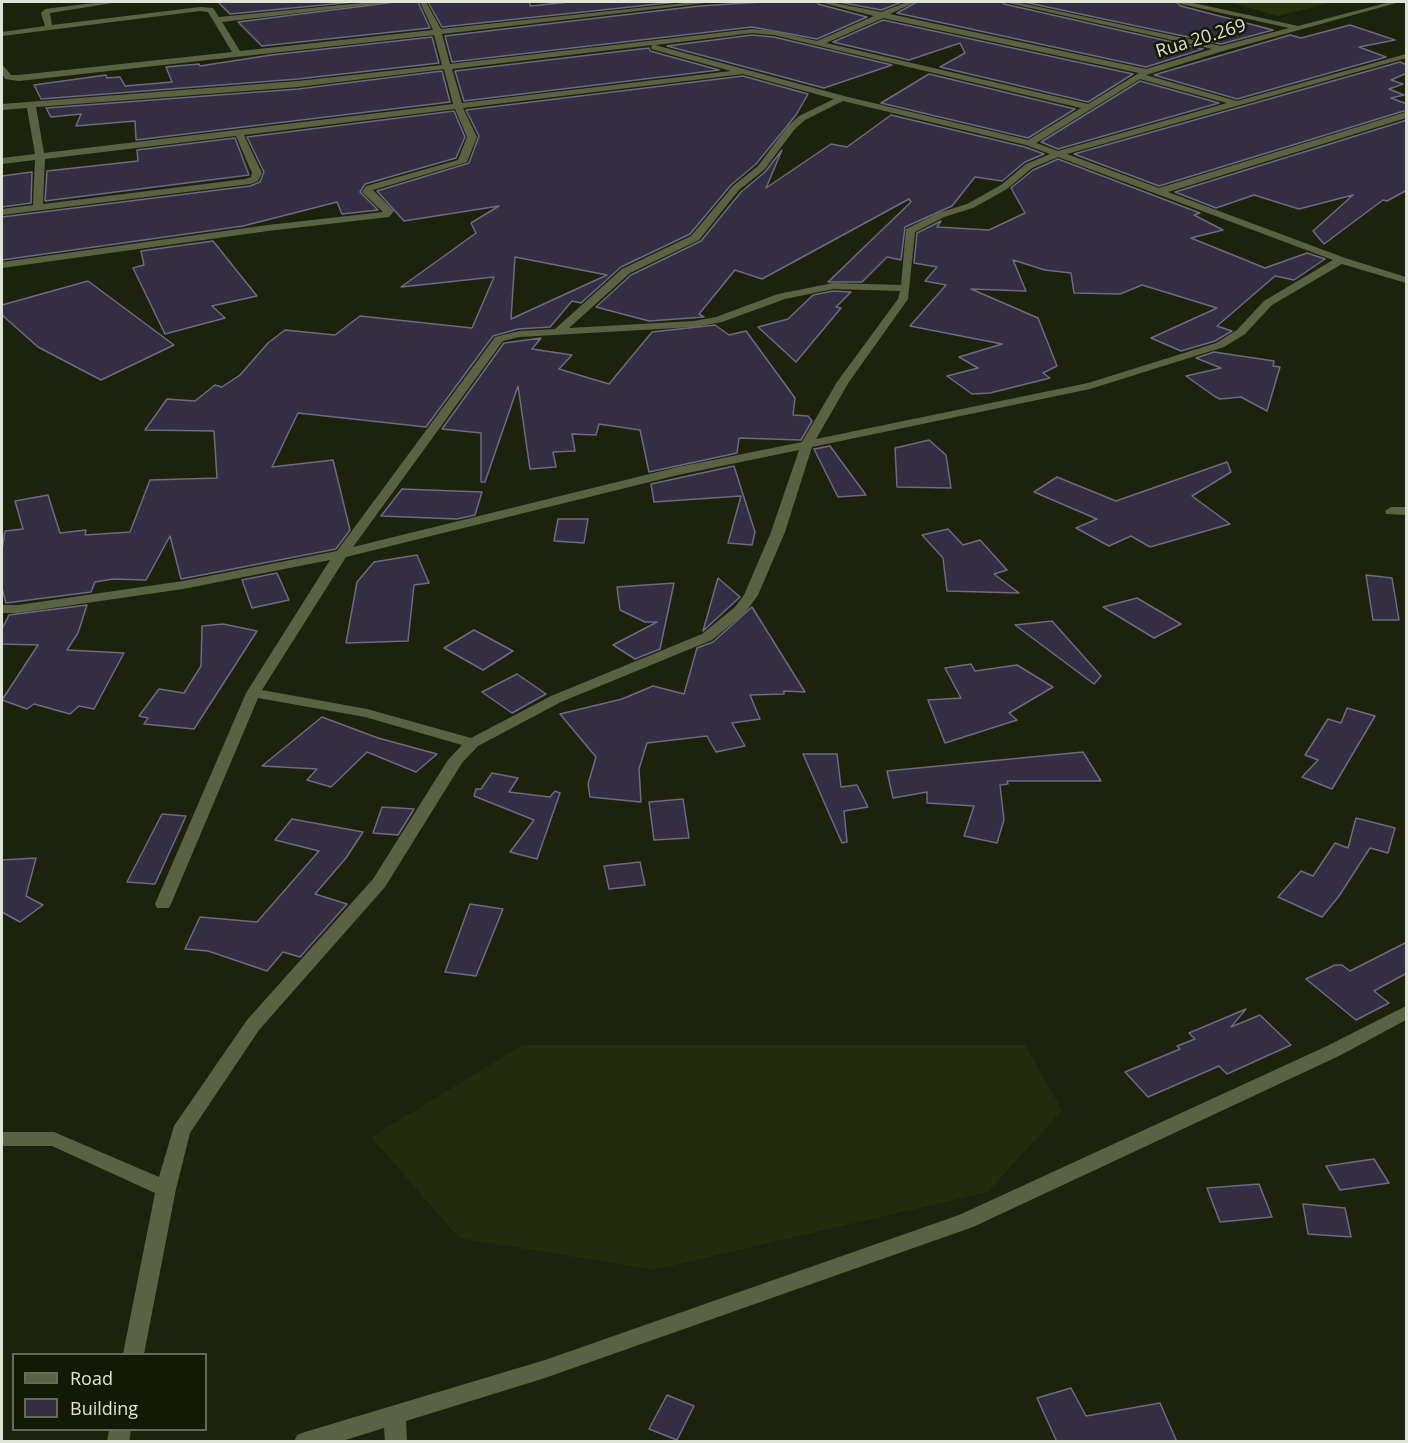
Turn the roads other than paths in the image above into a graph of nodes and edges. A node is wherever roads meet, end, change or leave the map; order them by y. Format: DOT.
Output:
graph roads {
  1 [pos="109,2"];
  2 [pos="389,2"];
  3 [pos="423,2"];
  4 [pos="710,2"];
  5 [pos="822,2"];
  6 [pos="912,2"];
  7 [pos="1008,2"];
  8 [pos="1181,2"];
  9 [pos="1397,2"];
  10 [pos="885,14"];
  11 [pos="217,20"];
  12 [pos="49,28"];
  13 [pos="1299,28"];
  14 [pos="437,30"];
  15 [pos="2,34"];
  16 [pos="818,43"];
  17 [pos="647,45"];
  18 [pos="1220,49"];
  19 [pos="236,52"];
  20 [pos="1407,56"];
  21 [pos="448,65"];
  22 [pos="2,68"];
  23 [pos="740,72"];
  24 [pos="1143,74"];
  25 [pos="842,98"];
  26 [pos="1239,104"];
  27 [pos="31,105"];
  28 [pos="459,106"];
  29 [pos="1086,106"];
  30 [pos="2,107"];
  31 [pos="1407,115"];
  32 [pos="238,131"];
  33 [pos="1029,143"];
  34 [pos="1060,153"];
  35 [pos="40,156"];
  36 [pos="2,161"];
  37 [pos="1161,191"];
  38 [pos="38,207"];
  39 [pos="2,212"];
  40 [pos="1341,260"];
  41 [pos="2,265"];
  42 [pos="1407,280"];
  43 [pos="906,288"];
  44 [pos="557,333"];
  45 [pos="806,446"];
  46 [pos="1390,511"];
  47 [pos="1407,511"];
  48 [pos="341,554"];
  49 [pos="2,609"];
  50 [pos="253,693"];
  51 [pos="473,742"];
  52 [pos="163,904"];
  53 [pos="1407,1012"];
  54 [pos="2,1139"];
  55 [pos="166,1189"];
  56 [pos="134,1353"];
  57 [pos="395,1413"];
  58 [pos="304,1442"];
  59 [pos="396,1442"];
  1 -- 12 [label="street"];
  2 -- 11 [label="street"];
  3 -- 14 [label="street"];
  4 -- 14 [label="street"];
  5 -- 10 [label="street"];
  6 -- 10 [label="street"];
  7 -- 18 [label="street"];
  8 -- 13 [label="street"];
  9 -- 13 [label="street, Rua 20.269"];
  10 -- 16 [label="street"];
  10 -- 24 [label="street"];
  11 -- 12 [label="street"];
  11 -- 19 [label="street"];
  12 -- 15 [label="street"];
  13 -- 18 [label="street, Rua 20.269"];
  14 -- 19 [label="street"];
  14 -- 21 [label="street"];
  16 -- 17 [label="street"];
  16 -- 29 [label="street"];
  17 -- 21 [label="street"];
  17 -- 23 [label="street"];
  18 -- 24 [label="street, Rua 20.269"];
  19 -- 22 [label="street"];
  20 -- 26 [label="street"];
  21 -- 27 [label="street"];
  21 -- 28 [label="street"];
  23 -- 25 [label="street"];
  23 -- 28 [label="street"];
  24 -- 26 [label="street"];
  24 -- 29 [label="street, Rua 20.269"];
  25 -- 33 [label="street"];
  25 -- 44 [label="street"];
  26 -- 34 [label="street"];
  27 -- 30 [label="street"];
  27 -- 35 [label="street"];
  28 -- 32 [label="street"];
  28 -- 41 [label="street"];
  29 -- 33 [label="street, Rua 20.269"];
  31 -- 37 [label="street"];
  32 -- 35 [label="street"];
  32 -- 38 [label="street"];
  33 -- 34 [label="street"];
  34 -- 37 [label="street"];
  34 -- 43 [label="street"];
  35 -- 36 [label="street"];
  35 -- 38 [label="street"];
  37 -- 40 [label="street"];
  38 -- 39 [label="street"];
  40 -- 42 [label="street"];
  40 -- 45 [label="street"];
  43 -- 44 [label="street"];
  43 -- 45 [label="street"];
  44 -- 48 [label="street"];
  45 -- 48 [label="street"];
  45 -- 51 [label="street"];
  46 -- 47 [label="street"];
  48 -- 49 [label="street"];
  48 -- 50 [label="street"];
  50 -- 51 [label="street"];
  50 -- 52 [label="street"];
  51 -- 55 [label="street"];
  53 -- 57 [label="street"];
  54 -- 55 [label="street"];
  55 -- 56 [label="street"];
  57 -- 58 [label="street"];
  57 -- 59 [label="street"];
}
